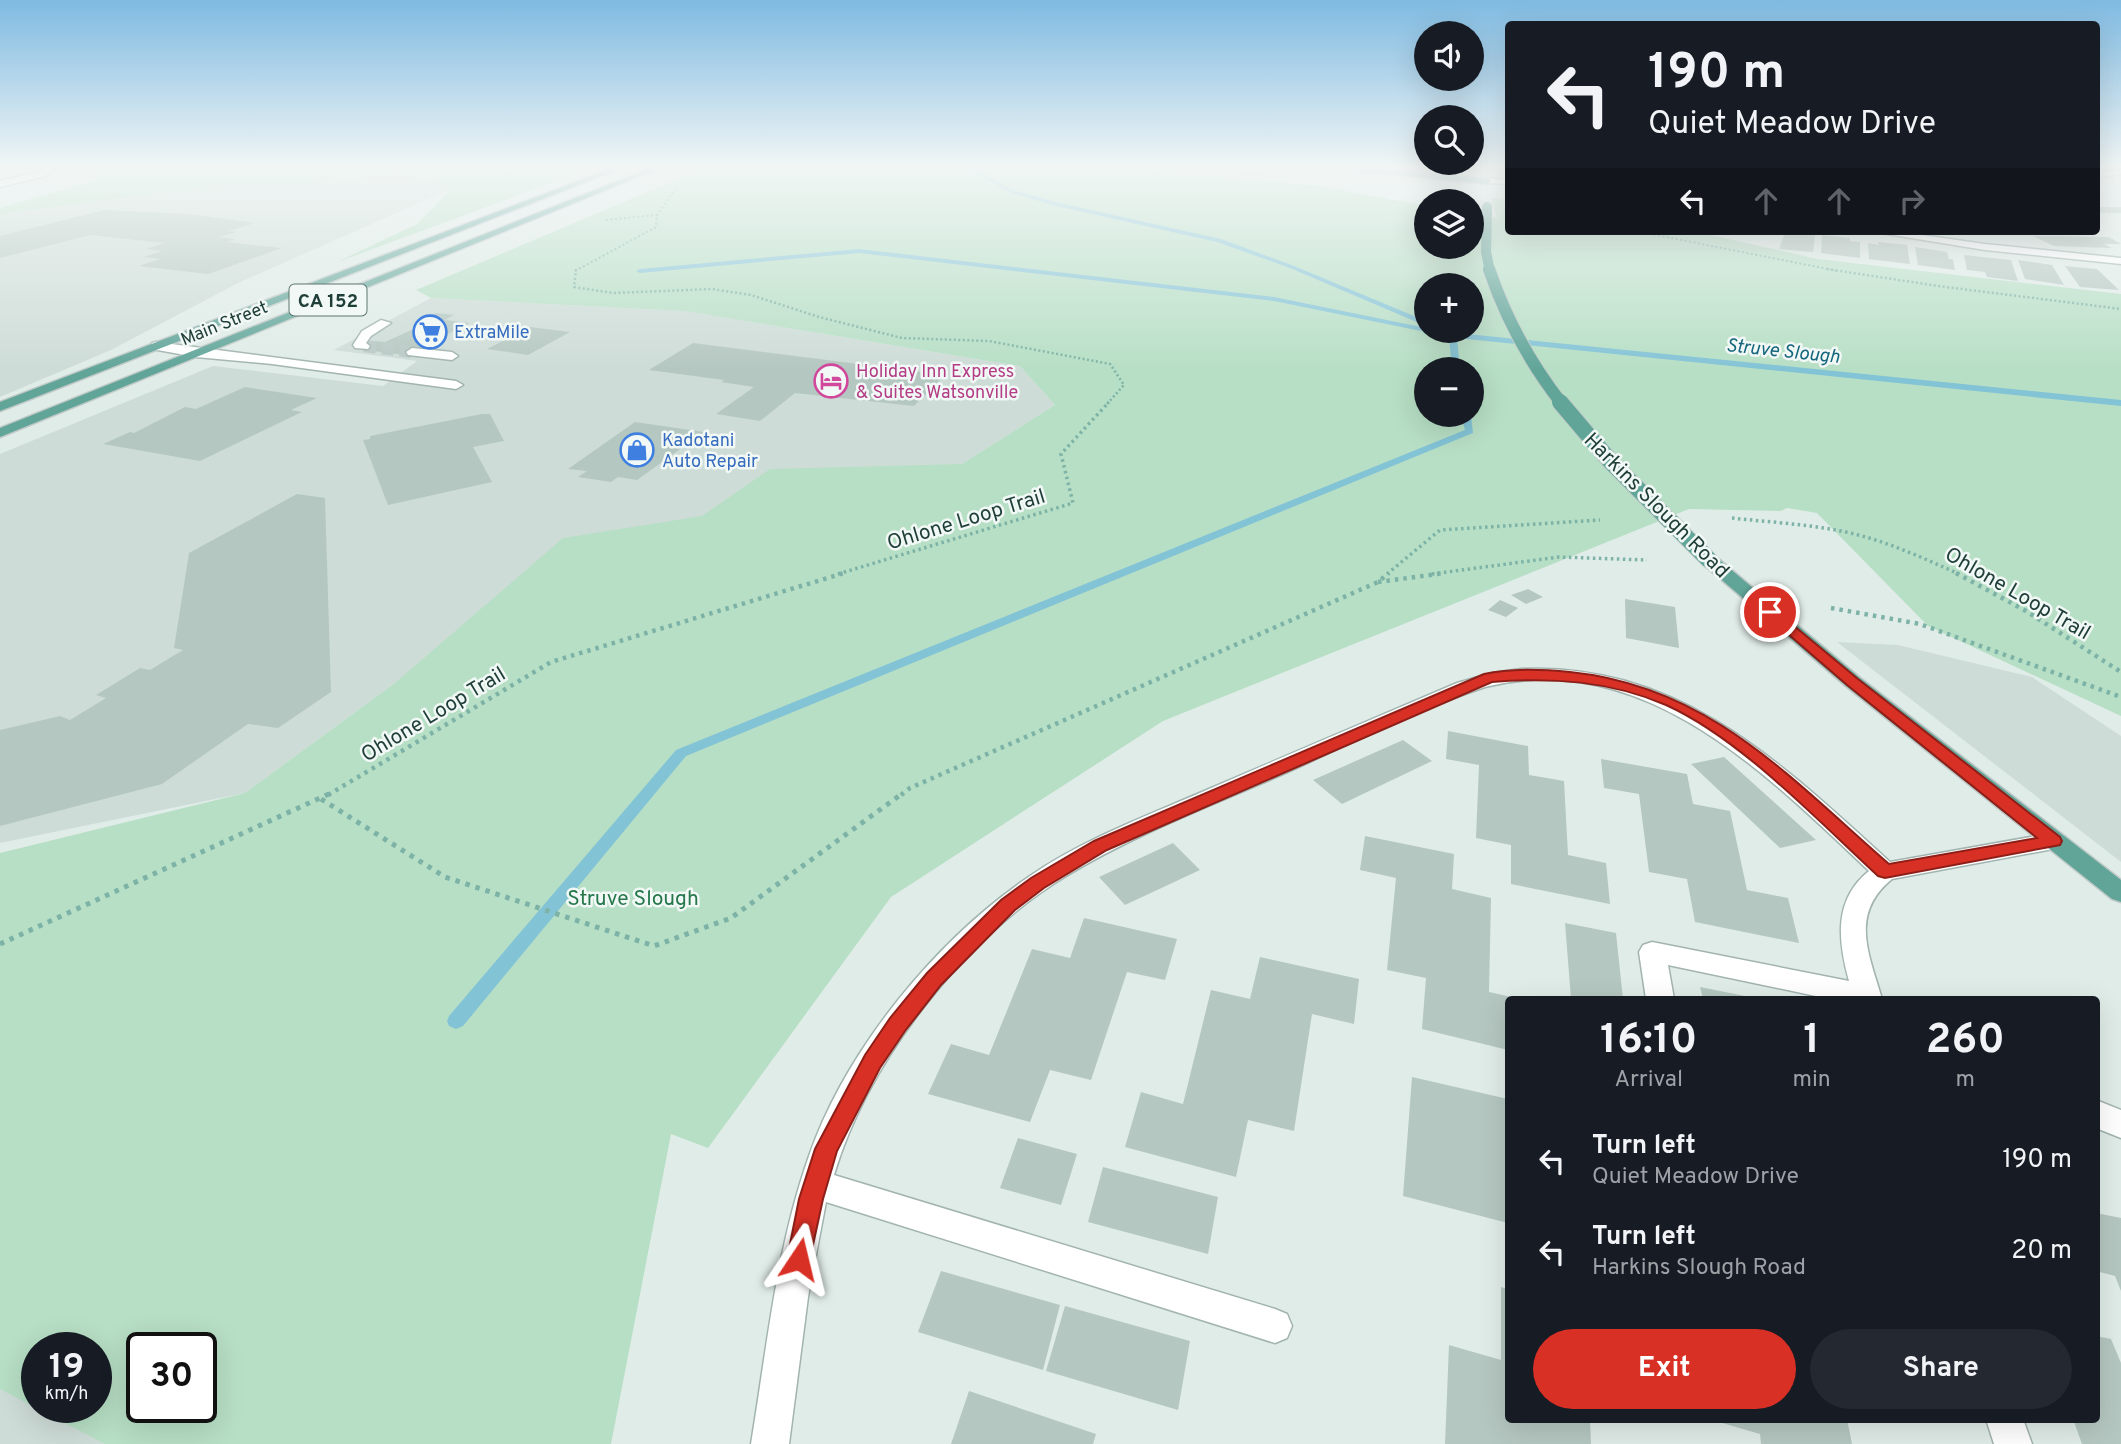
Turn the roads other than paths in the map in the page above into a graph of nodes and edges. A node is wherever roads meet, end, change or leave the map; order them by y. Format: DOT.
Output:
graph roads {
  1 [pos="441,235"];
  2 [pos="488,235"];
  3 [pos="1487,235"];
  4 [pos="1904,235"];
  5 [pos="1980,235"];
  6 [pos="1985,247"];
  7 [pos="2121,261"];
  8 [pos="385,323"];
  9 [pos="156,346"];
  10 [pos="364,346"];
  11 [pos="412,352"];
  12 [pos="196,354"];
  13 [pos="452,356"];
  14 [pos="456,385"];
  15 [pos="0,407"];
  16 [pos="0,433"];
  17 [pos="2053,841"];
  18 [pos="1885,872"];
  19 [pos="2121,893"];
  20 [pos="1659,996"];
  21 [pos="1862,996"];
  22 [pos="1867,996"];
  23 [pos="2100,1115"];
  24 [pos="2121,1125"];
  25 [pos="815,1184"];
  26 [pos="1275,1326"];
  27 [pos="2005,1423"];
  28 [pos="770,1444"];
  29 [pos="2012,1444"];
  1 -- 9 [label="main road, Main Street / CA 152"];
  2 -- 12 [label="main road, Main Street / CA 152"];
  3 -- 17 [label="main road, Harkins Slough Road, bridge"];
  4 -- 6 [label="street"];
  5 -- 6 [label="street"];
  6 -- 7 [label="street"];
  8 -- 10 [label="street"];
  9 -- 12 [label="street"];
  9 -- 15 [label="main road, Main Street / CA 152"];
  11 -- 13 [label="street"];
  12 -- 14 [label="street"];
  12 -- 16 [label="main road, Main Street / CA 152"];
  17 -- 18 [label="street"];
  17 -- 19 [label="main road, Harkins Slough Road"];
  18 -- 22 [label="street"];
  18 -- 25 [label="street"];
  20 -- 21 [label="street"];
  23 -- 24 [label="street"];
  25 -- 26 [label="street"];
  25 -- 28 [label="street"];
  27 -- 29 [label="street"];
}
